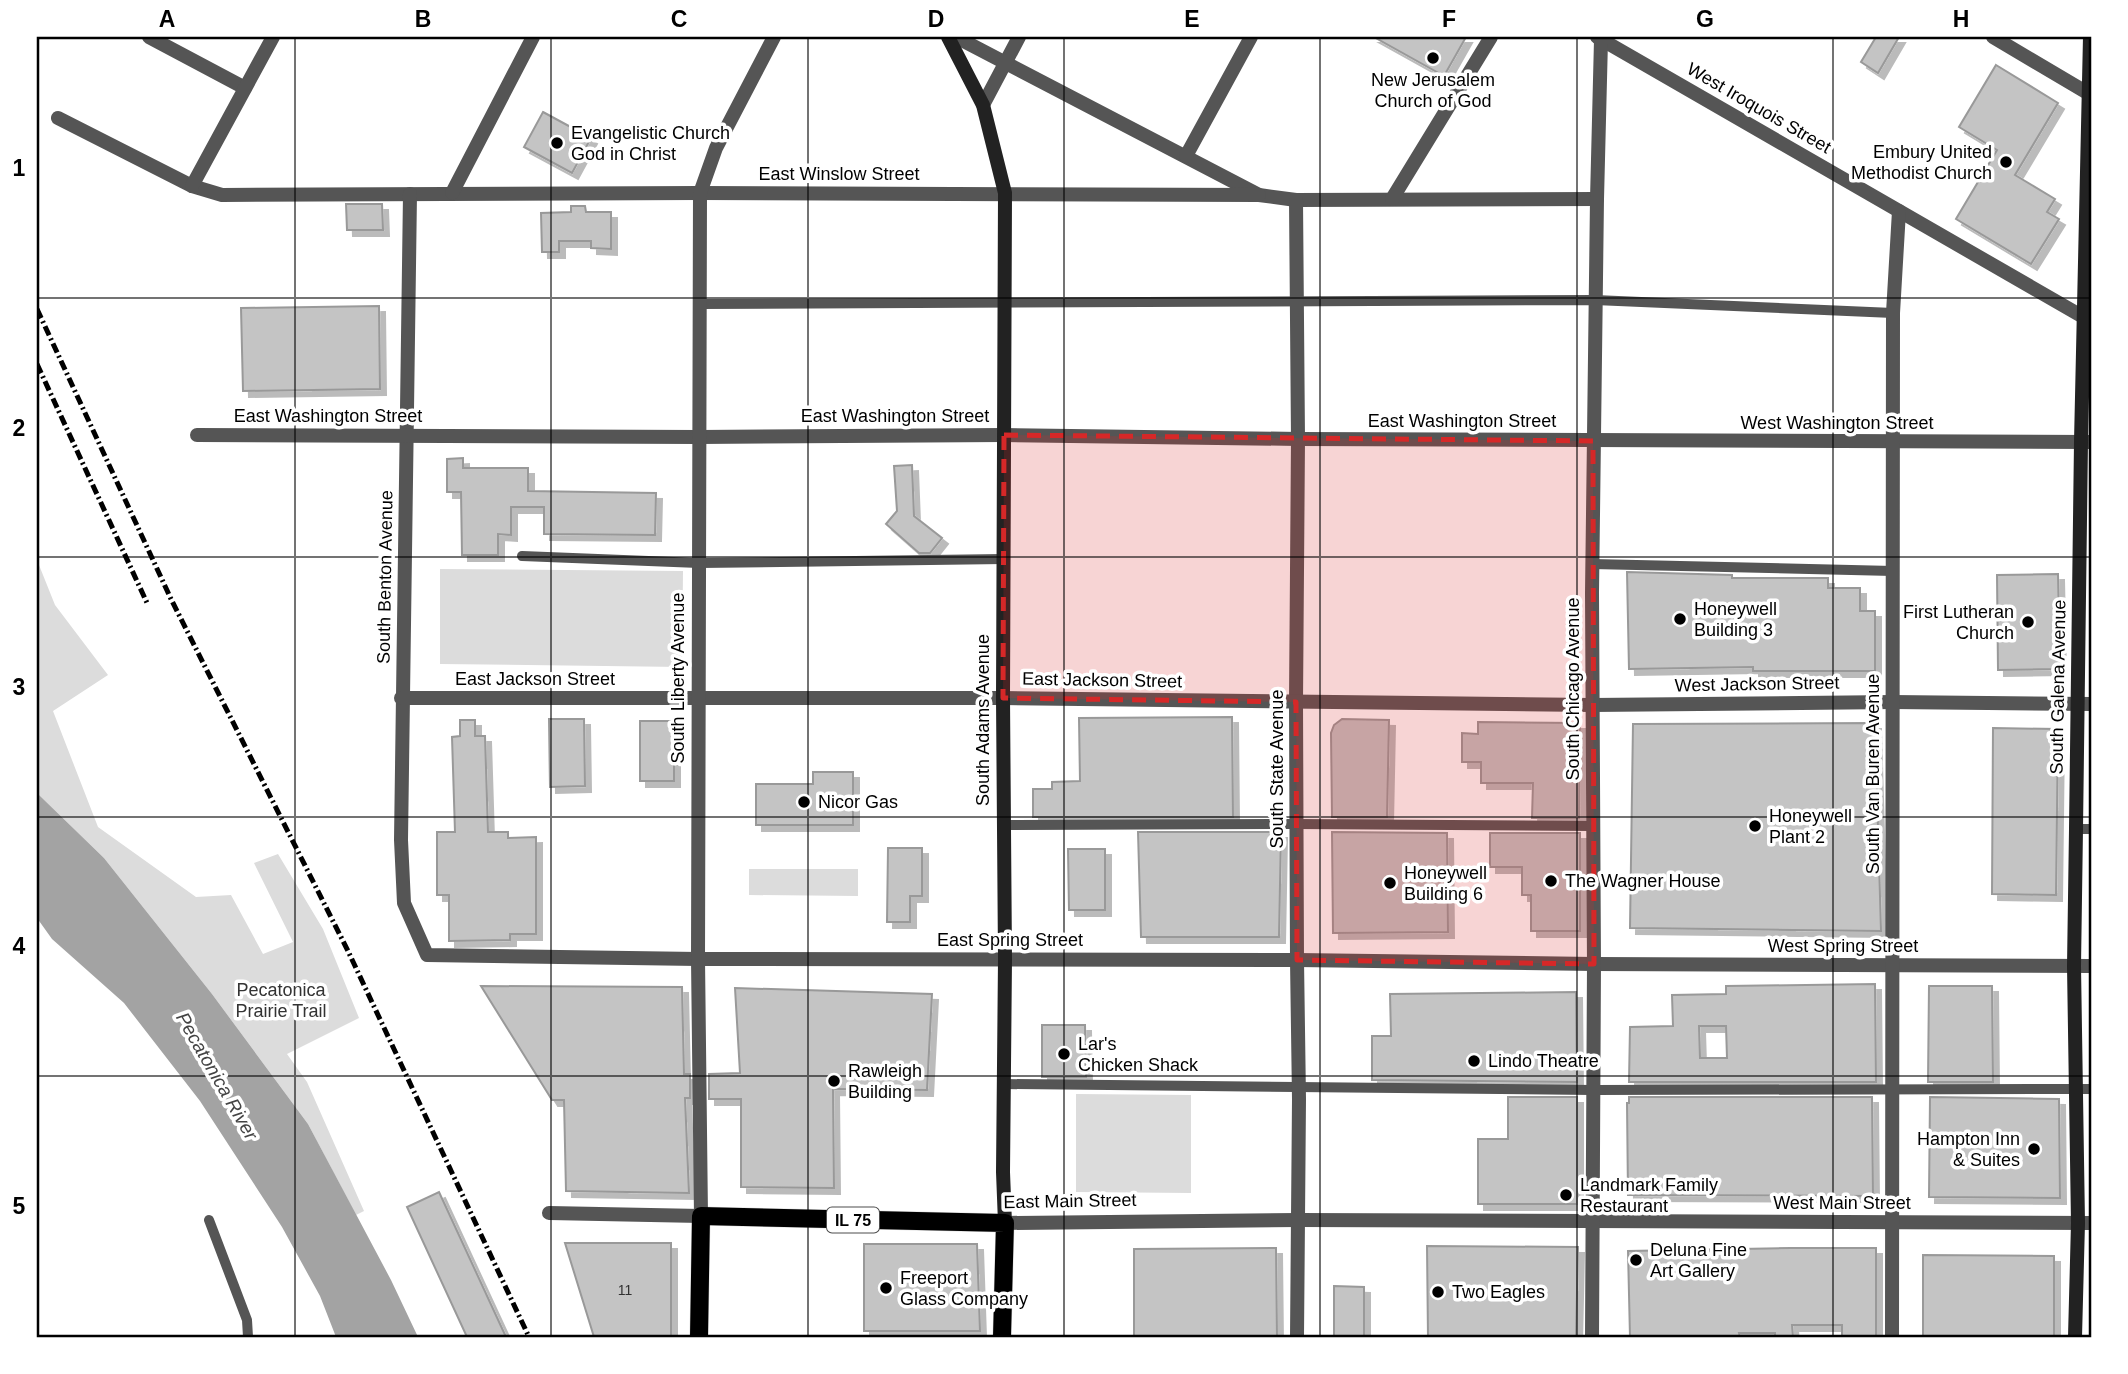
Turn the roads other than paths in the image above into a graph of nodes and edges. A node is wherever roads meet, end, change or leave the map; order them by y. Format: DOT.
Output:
graph roads {
  1 [pos="149,37"];
  2 [pos="273,37"];
  3 [pos="533,37"];
  4 [pos="774,37"];
  5 [pos="948,37"];
  6 [pos="956,37"];
  7 [pos="1019,37"];
  8 [pos="1251,37"];
  9 [pos="1491,37"];
  10 [pos="1993,37"];
  11 [pos="2090,37"];
  12 [pos="1599,38"];
  13 [pos="1005,63"];
  14 [pos="2091,73"];
  15 [pos="245,88"];
  16 [pos="2090,94"];
  17 [pos="982,105"];
  18 [pos="58,118"];
  19 [pos="1186,156"];
  20 [pos="192,186"];
  21 [pos="452,193"];
  22 [pos="700,193"];
  23 [pos="1005,193"];
  24 [pos="410,194"];
  25 [pos="1259,195"];
  26 [pos="1392,199"];
  27 [pos="1597,199"];
  28 [pos="1296,200"];
  29 [pos="1899,211"];
  30 [pos="1595,300"];
  31 [pos="1004,301"];
  32 [pos="1297,302"];
  33 [pos="699,304"];
  34 [pos="1893,313"];
  35 [pos="2085,318"];
  36 [pos="2088,343"];
  37 [pos="197,435"];
  38 [pos="1004,435"];
  39 [pos="407,436"];
  40 [pos="699,437"];
  41 [pos="1298,439"];
  42 [pos="1593,441"];
  43 [pos="2086,442"];
  44 [pos="1893,443"];
  45 [pos="522,556"];
  46 [pos="1004,559"];
  47 [pos="699,563"];
  48 [pos="1592,564"];
  49 [pos="1893,571"];
  50 [pos="401,698"];
  51 [pos="1003,698"];
  52 [pos="699,699"];
  53 [pos="1296,702"];
  54 [pos="1893,702"];
  55 [pos="2084,704"];
  56 [pos="1592,705"];
  57 [pos="1296,824"];
  58 [pos="1004,825"];
  59 [pos="1593,826"];
  60 [pos="2076,829"];
  61 [pos="2091,829"];
  62 [pos="426,955"];
  63 [pos="698,959"];
  64 [pos="1006,959"];
  65 [pos="1297,960"];
  66 [pos="1594,964"];
  67 [pos="1893,966"];
  68 [pos="2074,966"];
  69 [pos="2091,966"];
  70 [pos="1004,1084"];
  71 [pos="1299,1088"];
  72 [pos="1892,1088"];
  73 [pos="2084,1089"];
  74 [pos="1593,1090"];
  75 [pos="549,1213"];
  76 [pos="701,1216"];
  77 [pos="209,1220"];
  78 [pos="1298,1220"];
  79 [pos="1592,1220"];
  80 [pos="1005,1223"];
  81 [pos="1892,1223"];
  82 [pos="2085,1223"];
  83 [pos="248,1337"];
  84 [pos="699,1337"];
  85 [pos="1002,1337"];
  86 [pos="1297,1337"];
  87 [pos="1592,1337"];
  88 [pos="1892,1337"];
  89 [pos="2076,1337"];
  1 -- 15 [label="street"];
  2 -- 15 [label="street"];
  3 -- 21 [label="street"];
  4 -- 22 [label="street, South Liberty Avenue"];
  5 -- 17 [label="main road, South Adams Avenue"];
  6 -- 13 [label="street"];
  7 -- 13 [label="street"];
  8 -- 19 [label="street"];
  9 -- 26 [label="street"];
  10 -- 16 [label="street"];
  11 -- 14 [label="main road, South Galena Avenue"];
  12 -- 27 [label="street, South Chicago Avenue"];
  12 -- 29 [label="street, West Iroquois Street"];
  13 -- 17 [label="street"];
  13 -- 19 [label="street"];
  14 -- 16 [label="main road, South Galena Avenue"];
  15 -- 20 [label="street"];
  16 -- 35 [label="main road, South Galena Avenue"];
  17 -- 23 [label="main road, South Adams Avenue"];
  18 -- 20 [label="street, East Winslow Street"];
  19 -- 25 [label="street"];
  20 -- 24 [label="street, East Winslow Street"];
  21 -- 22 [label="street, East Winslow Street"];
  21 -- 24 [label="street, East Winslow Street"];
  22 -- 23 [label="street, East Winslow Street"];
  22 -- 33 [label="street, South Liberty Avenue"];
  23 -- 25 [label="street, East Winslow Street"];
  23 -- 31 [label="main road, South Adams Avenue"];
  24 -- 39 [label="street, South Benton Avenue"];
  25 -- 28 [label="street"];
  26 -- 27 [label="street"];
  26 -- 28 [label="street"];
  27 -- 30 [label="street, South Chicago Avenue"];
  28 -- 32 [label="street, South State Avenue"];
  29 -- 34 [label="street, South Van Buren Avenue"];
  29 -- 35 [label="street, West Iroquois Street"];
  30 -- 32 [label="lane"];
  30 -- 34 [label="lane"];
  30 -- 42 [label="street, South Chicago Avenue"];
  31 -- 32 [label="lane"];
  31 -- 33 [label="lane"];
  31 -- 38 [label="main road, South Adams Avenue"];
  32 -- 41 [label="street, South State Avenue"];
  33 -- 40 [label="street, South Liberty Avenue"];
  34 -- 44 [label="street, South Van Buren Avenue"];
  35 -- 36 [label="main road, South Galena Avenue"];
  36 -- 43 [label="main road, South Galena Avenue"];
  37 -- 39 [label="street, East Washington Street"];
  38 -- 40 [label="street, East Washington Street"];
  38 -- 41 [label="street, East Washington Street"];
  38 -- 46 [label="main road, South Adams Avenue"];
  39 -- 40 [label="street, East Washington Street"];
  39 -- 50 [label="street, South Benton Avenue"];
  40 -- 47 [label="street, South Liberty Avenue"];
  41 -- 42 [label="street, East Washington Street"];
  41 -- 53 [label="street, South State Avenue"];
  42 -- 44 [label="street, West Washington Street"];
  42 -- 48 [label="street, South Chicago Avenue"];
  43 -- 44 [label="street, West Washington Street"];
  43 -- 55 [label="main road, South Galena Avenue"];
  44 -- 49 [label="street, South Van Buren Avenue"];
  45 -- 47 [label="lane"];
  46 -- 47 [label="lane"];
  46 -- 51 [label="main road, South Adams Avenue"];
  47 -- 52 [label="street, South Liberty Avenue"];
  48 -- 49 [label="lane"];
  48 -- 56 [label="street, South Chicago Avenue"];
  49 -- 54 [label="street, South Van Buren Avenue"];
  50 -- 52 [label="street, East Jackson Street"];
  50 -- 62 [label="street, South Benton Avenue"];
  51 -- 52 [label="street, East Jackson Street"];
  51 -- 53 [label="street, East Jackson Street"];
  51 -- 58 [label="main road, South Adams Avenue"];
  52 -- 63 [label="street, South Liberty Avenue"];
  53 -- 56 [label="street, East Jackson Street"];
  53 -- 57 [label="street, South State Avenue"];
  54 -- 55 [label="street, West Jackson Street"];
  54 -- 56 [label="street, West Jackson Street"];
  54 -- 67 [label="street, South Van Buren Avenue"];
  55 -- 60 [label="main road, South Galena Avenue"];
  56 -- 59 [label="street, South Chicago Avenue"];
  57 -- 58 [label="lane"];
  57 -- 59 [label="lane"];
  57 -- 65 [label="street, South State Avenue"];
  58 -- 64 [label="main road, South Adams Avenue"];
  59 -- 66 [label="street, South Chicago Avenue"];
  60 -- 61 [label="lane"];
  60 -- 68 [label="main road, South Galena Avenue"];
  62 -- 63 [label="street, East Spring Street"];
  63 -- 64 [label="street, East Spring Street"];
  63 -- 76 [label="street, South Liberty Avenue"];
  64 -- 65 [label="street, East Spring Street"];
  64 -- 70 [label="main road, South Adams Avenue"];
  65 -- 66 [label="street, East Spring Street"];
  65 -- 71 [label="street, South State Avenue"];
  66 -- 67 [label="street, West Spring Street"];
  66 -- 74 [label="street, South Chicago Avenue"];
  67 -- 68 [label="street, West Spring Street"];
  67 -- 72 [label="street, South Van Buren Avenue"];
  68 -- 69 [label="street, West Spring Street"];
  68 -- 73 [label="main road, South Galena Avenue"];
  70 -- 71 [label="lane"];
  70 -- 80 [label="main road, South Adams Avenue"];
  71 -- 74 [label="lane"];
  71 -- 78 [label="street, South State Avenue"];
  72 -- 73 [label="lane"];
  72 -- 74 [label="lane"];
  72 -- 81 [label="street, South Van Buren Avenue"];
  73 -- 82 [label="main road, South Galena Avenue"];
  74 -- 79 [label="street, South Chicago Avenue"];
  75 -- 76 [label="street, East Main Street"];
  76 -- 80 [label="main road, East Main Street / IL 75"];
  76 -- 84 [label="main road, South Liberty Avenue"];
  77 -- 83 [label="lane"];
  78 -- 79 [label="street, East Main Street"];
  78 -- 80 [label="street, East Main Street"];
  78 -- 86 [label="street, South State Avenue"];
  79 -- 81 [label="street, West Main Street"];
  79 -- 87 [label="street, South Chicago Avenue"];
  80 -- 85 [label="main road, South Adams Avenue"];
  81 -- 82 [label="street, West Main Street"];
  81 -- 88 [label="street, South Van Buren Avenue"];
  82 -- 89 [label="main road, South Galena Avenue"];
}
